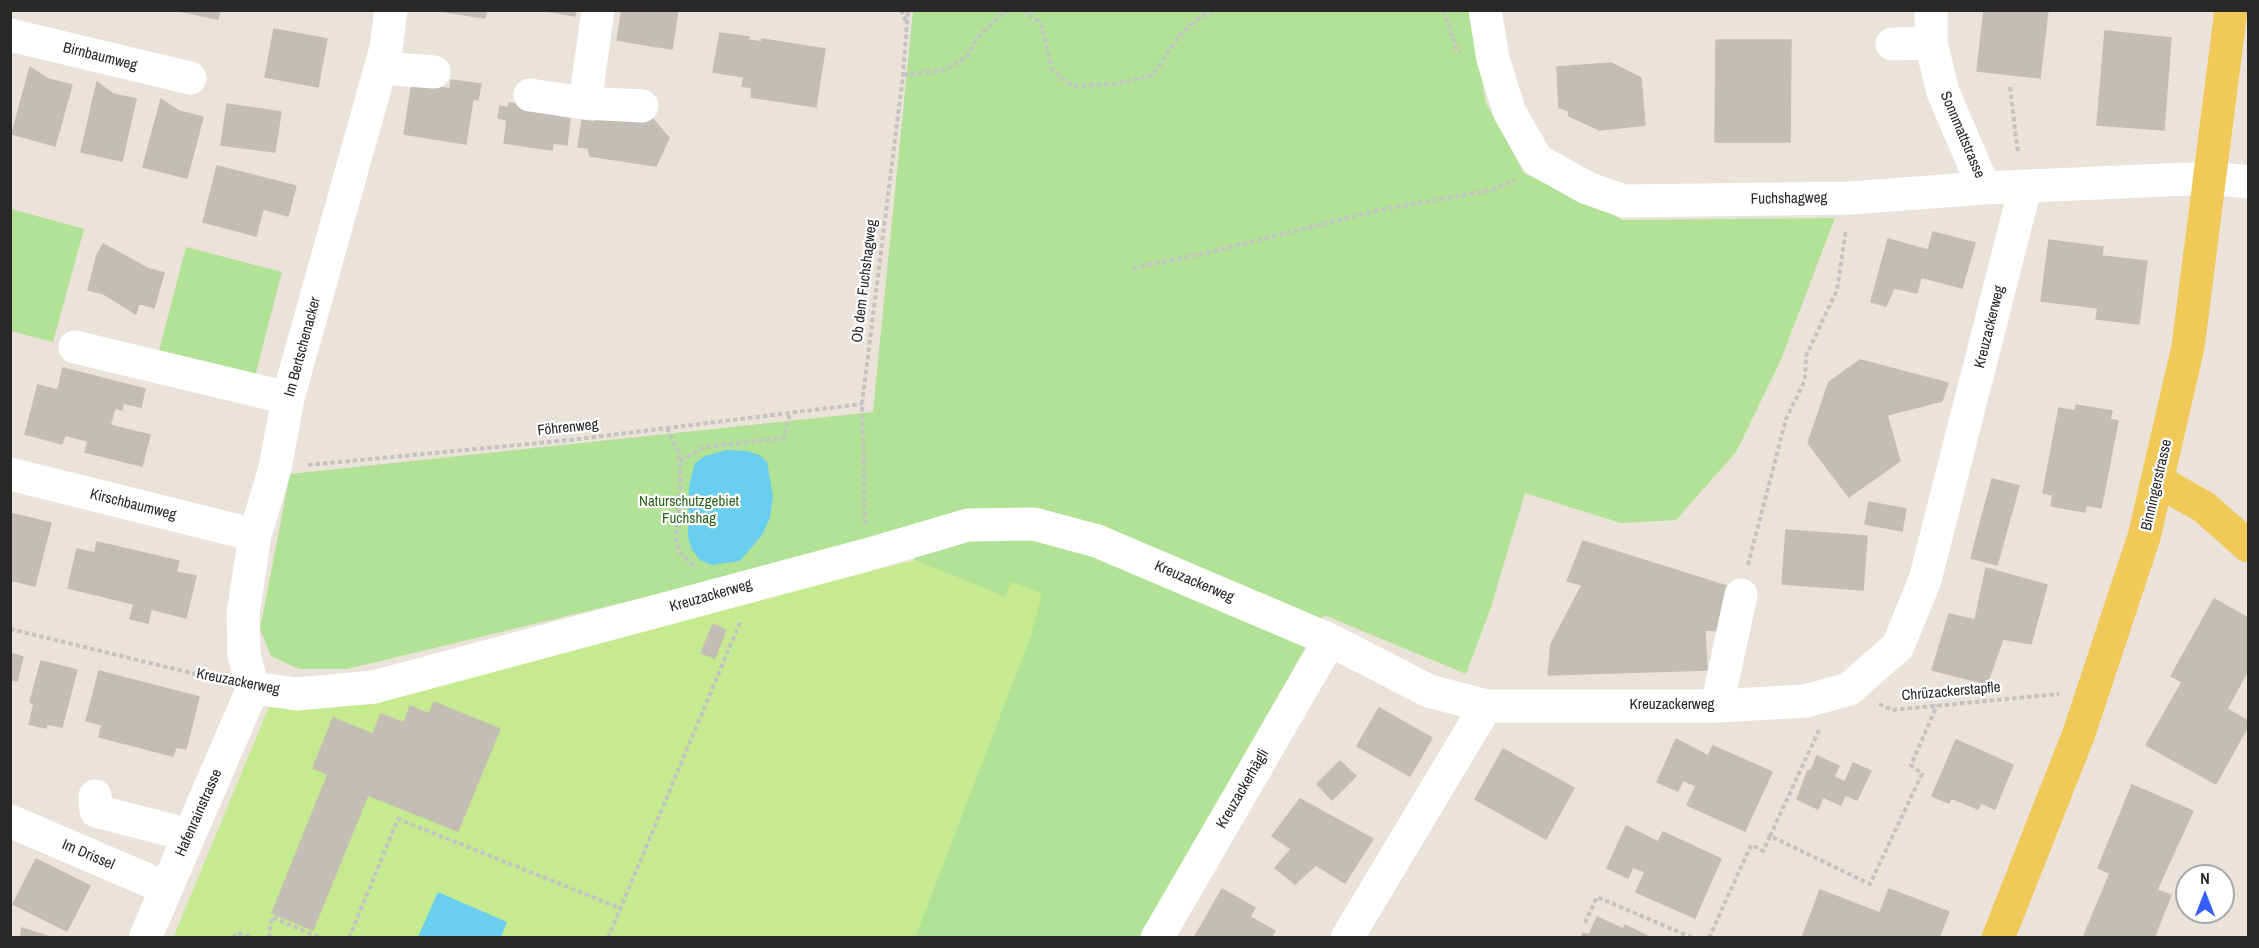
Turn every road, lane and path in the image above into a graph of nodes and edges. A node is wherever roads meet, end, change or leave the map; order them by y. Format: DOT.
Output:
graph roads {
  1 [pos="390,10"];
  2 [pos="598,10"];
  3 [pos="901,10"];
  4 [pos="908,10"];
  5 [pos="1013,10"];
  6 [pos="1023,10"];
  7 [pos="1217,10"];
  8 [pos="1485,10"];
  9 [pos="1931,10"];
  10 [pos="2231,10"];
  11 [pos="907,23"];
  12 [pos="10,35"];
  13 [pos="1931,43"];
  14 [pos="1892,44"];
  15 [pos="381,68"];
  16 [pos="434,72"];
  17 [pos="903,75"];
  18 [pos="190,78"];
  19 [pos="2010,87"];
  20 [pos="530,95"];
  21 [pos="585,103"];
  22 [pos="642,106"];
  23 [pos="1550,169"];
  24 [pos="2211,178"];
  25 [pos="2248,182"];
  26 [pos="1984,188"];
  27 [pos="2023,188"];
  28 [pos="1851,198"];
  29 [pos="1133,268"];
  30 [pos="75,347"];
  31 [pos="288,398"];
  32 [pos="862,404"];
  33 [pos="790,413"];
  34 [pos="667,428"];
  35 [pos="680,461"];
  36 [pos="275,468"];
  37 [pos="10,474"];
  38 [pos="2158,481"];
  39 [pos="255,535"];
  40 [pos="2248,546"];
  41 [pos="866,555"];
  42 [pos="757,583"];
  43 [pos="1743,585"];
  44 [pos="725,592"];
  45 [pos="10,629"];
  46 [pos="1330,640"];
  47 [pos="253,688"];
  48 [pos="1849,688"];
  49 [pos="2060,693"];
  50 [pos="1818,697"];
  51 [pos="1717,705"];
  52 [pos="1937,705"];
  53 [pos="1486,706"];
  54 [pos="94,796"];
  55 [pos="10,821"];
  56 [pos="189,835"];
  57 [pos="1770,836"];
  58 [pos="166,888"];
  59 [pos="620,908"];
  60 [pos="1584,923"];
  61 [pos="144,938"];
  62 [pos="233,938"];
  63 [pos="254,938"];
  64 [pos="269,938"];
  65 [pos="320,938"];
  66 [pos="349,938"];
  67 [pos="608,938"];
  68 [pos="1157,938"];
  69 [pos="1347,938"];
  70 [pos="1693,938"];
  71 [pos="1708,938"];
  72 [pos="1998,938"];
  1 -- 15 [label="street, Im Bertschenacker"];
  2 -- 21 [label="street"];
  3 -- 11 [label="path"];
  4 -- 11 [label="path, Ob dem Fuchshagweg"];
  5 -- 17 [label="path"];
  6 -- 7 [label="path"];
  8 -- 23 [label="street, Fuchshagweg"];
  9 -- 13 [label="street, Sonnmattstrasse"];
  10 -- 24 [label="main road, Binningerstrasse"];
  11 -- 17 [label="path, Ob dem Fuchshagweg"];
  12 -- 18 [label="street, Birnbaumweg"];
  13 -- 14 [label="street"];
  13 -- 26 [label="street, Sonnmattstrasse"];
  15 -- 16 [label="street"];
  15 -- 31 [label="street, Im Bertschenacker"];
  17 -- 32 [label="path, Ob dem Fuchshagweg"];
  19 -- 27 [label="path"];
  20 -- 21 [label="street"];
  21 -- 22 [label="street"];
  23 -- 28 [label="street, Fuchshagweg"];
  23 -- 29 [label="path"];
  24 -- 25 [label="street, Fuchshagweg"];
  24 -- 27 [label="street, Fuchshagweg"];
  24 -- 38 [label="main road, Binningerstrasse"];
  26 -- 27 [label="street, Fuchshagweg"];
  26 -- 28 [label="street, Fuchshagweg"];
  27 -- 48 [label="street, Kreuzackerweg"];
  28 -- 43 [label="path"];
  30 -- 31 [label="street"];
  31 -- 36 [label="street, Im Bertschenacker"];
  32 -- 33 [label="path, Föhrenweg"];
  32 -- 41 [label="path, Ob dem Fuchshagweg"];
  33 -- 34 [label="path, Föhrenweg"];
  33 -- 35 [label="path"];
  34 -- 35 [label="path"];
  34 -- 36 [label="path, Föhrenweg"];
  35 -- 44 [label="path"];
  36 -- 39 [label="street, Im Bertschenacker"];
  37 -- 39 [label="street, Kirschbaumweg"];
  38 -- 40 [label="main road"];
  38 -- 72 [label="main road, Binningerstrasse"];
  39 -- 47 [label="street, Im Bertschenacker"];
  41 -- 42 [label="street, Kreuzackerweg"];
  41 -- 46 [label="street, Kreuzackerweg"];
  42 -- 44 [label="street, Kreuzackerweg"];
  42 -- 59 [label="path"];
  43 -- 51 [label="street"];
  44 -- 47 [label="street, Kreuzackerweg"];
  45 -- 47 [label="path, Kreuzackerweg"];
  46 -- 53 [label="street, Kreuzackerweg"];
  46 -- 68 [label="street, Kreuzackerhägli"];
  47 -- 56 [label="street, Hafenrainstrasse"];
  48 -- 50 [label="street, Kreuzackerweg"];
  48 -- 52 [label="path, Chrüzackerstapfle"];
  49 -- 52 [label="path, Chrüzackerstapfle"];
  50 -- 51 [label="street, Kreuzackerweg"];
  50 -- 57 [label="path"];
  51 -- 53 [label="street, Kreuzackerweg"];
  52 -- 57 [label="path"];
  53 -- 69 [label="street"];
  54 -- 56 [label="street"];
  55 -- 58 [label="street, Im Drissel"];
  56 -- 58 [label="street, Hafenrainstrasse"];
  57 -- 71 [label="path"];
  58 -- 61 [label="street, Hafenrainstrasse"];
  59 -- 66 [label="path"];
  59 -- 67 [label="path"];
  60 -- 70 [label="path"];
  62 -- 63 [label="path"];
  64 -- 65 [label="path"];
}
